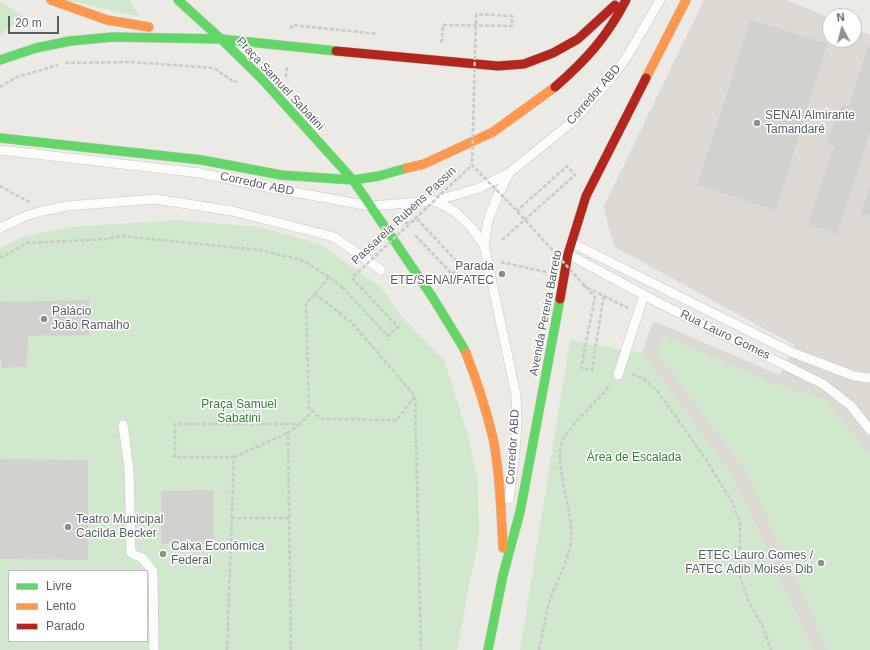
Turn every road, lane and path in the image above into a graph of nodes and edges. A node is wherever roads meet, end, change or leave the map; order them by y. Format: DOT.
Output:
graph roads {
  1 [pos="51,0"];
  2 [pos="178,0"];
  3 [pos="621,0"];
  4 [pos="626,0"];
  5 [pos="660,0"];
  6 [pos="686,0"];
  7 [pos="481,25"];
  8 [pos="221,39"];
  9 [pos="0,60"];
  10 [pos="0,138"];
  11 [pos="0,150"];
  12 [pos="472,165"];
  13 [pos="509,173"];
  14 [pos="353,180"];
  15 [pos="0,186"];
  16 [pos="435,200"];
  17 [pos="370,206"];
  18 [pos="43,211"];
  19 [pos="516,211"];
  20 [pos="418,220"];
  21 [pos="407,226"];
  22 [pos="0,228"];
  23 [pos="502,240"];
  24 [pos="572,243"];
  25 [pos="484,245"];
  26 [pos="568,254"];
  27 [pos="0,258"];
  28 [pos="381,270"];
  29 [pos="329,277"];
  30 [pos="315,294"];
  31 [pos="604,294"];
  32 [pos="644,295"];
  33 [pos="618,375"];
  34 [pos="870,378"];
  35 [pos="415,396"];
  36 [pos="312,411"];
  37 [pos="123,424"];
  38 [pos="300,424"];
  39 [pos="870,430"];
  40 [pos="288,434"];
  41 [pos="234,457"];
  42 [pos="231,518"];
  43 [pos="290,518"];
  44 [pos="504,537"];
  45 [pos="503,575"];
  46 [pos="154,650"];
  47 [pos="227,650"];
  48 [pos="292,650"];
  49 [pos="421,650"];
  50 [pos="488,650"];
  51 [pos="540,650"];
  52 [pos="771,650"];
  1 -- 8 [label="main road"];
  2 -- 8 [label="main road"];
  3 -- 8 [label="main road, Praça Samuel Sabatini"];
  4 -- 14 [label="main road"];
  5 -- 13 [label="lane, Corredor ABD"];
  6 -- 24 [label="main road, Avenida Pereira Barreto"];
  7 -- 12 [label="path, Passarela Rubens Passin, bridge"];
  8 -- 9 [label="main road, Praça Samuel Sabatini"];
  8 -- 14 [label="main road, Praça Samuel Sabatini"];
  10 -- 14 [label="main road"];
  11 -- 17 [label="lane, Corredor ABD"];
  12 -- 19 [label="path, Passarela Rubens Passin, bridge"];
  12 -- 21 [label="path, Passarela Rubens Passin, bridge"];
  13 -- 16 [label="lane, Corredor ABD"];
  13 -- 25 [label="lane, Corredor ABD"];
  14 -- 17 [label="main road, Praça Samuel Sabatini"];
  15 -- 18 [label="path"];
  16 -- 17 [label="lane, Corredor ABD"];
  16 -- 25 [label="lane"];
  17 -- 44 [label="main road, Praça Samuel Sabatini"];
  18 -- 22 [label="lane"];
  18 -- 28 [label="lane"];
  19 -- 23 [label="path"];
  19 -- 31 [label="path, Passarela Rubens Passin, bridge"];
  20 -- 21 [label="path"];
  21 -- 29 [label="path, Passarela Rubens Passin, bridge"];
  24 -- 26 [label="main road, Avenida Pereira Barreto"];
  24 -- 34 [label="lane, Rua Lauro Gomes"];
  25 -- 44 [label="lane, Corredor ABD"];
  26 -- 32 [label="lane, Rua Lauro Gomes"];
  26 -- 45 [label="main road, Avenida Pereira Barreto"];
  27 -- 29 [label="path"];
  29 -- 30 [label="path"];
  30 -- 35 [label="path"];
  30 -- 36 [label="path"];
  32 -- 33 [label="lane"];
  32 -- 39 [label="lane, Rua Lauro Gomes"];
  33 -- 51 [label="path"];
  33 -- 52 [label="path"];
  35 -- 36 [label="path"];
  35 -- 49 [label="path"];
  36 -- 38 [label="path"];
  37 -- 46 [label="lane"];
  38 -- 40 [label="path"];
  38 -- 41 [label="path"];
  40 -- 41 [label="path"];
  40 -- 43 [label="path"];
  41 -- 42 [label="path"];
  42 -- 43 [label="path"];
  42 -- 47 [label="path"];
  43 -- 48 [label="path"];
  44 -- 45 [label="main road, Praça Samuel Sabatini"];
  45 -- 50 [label="main road, Avenida Pereira Barreto"];
}
